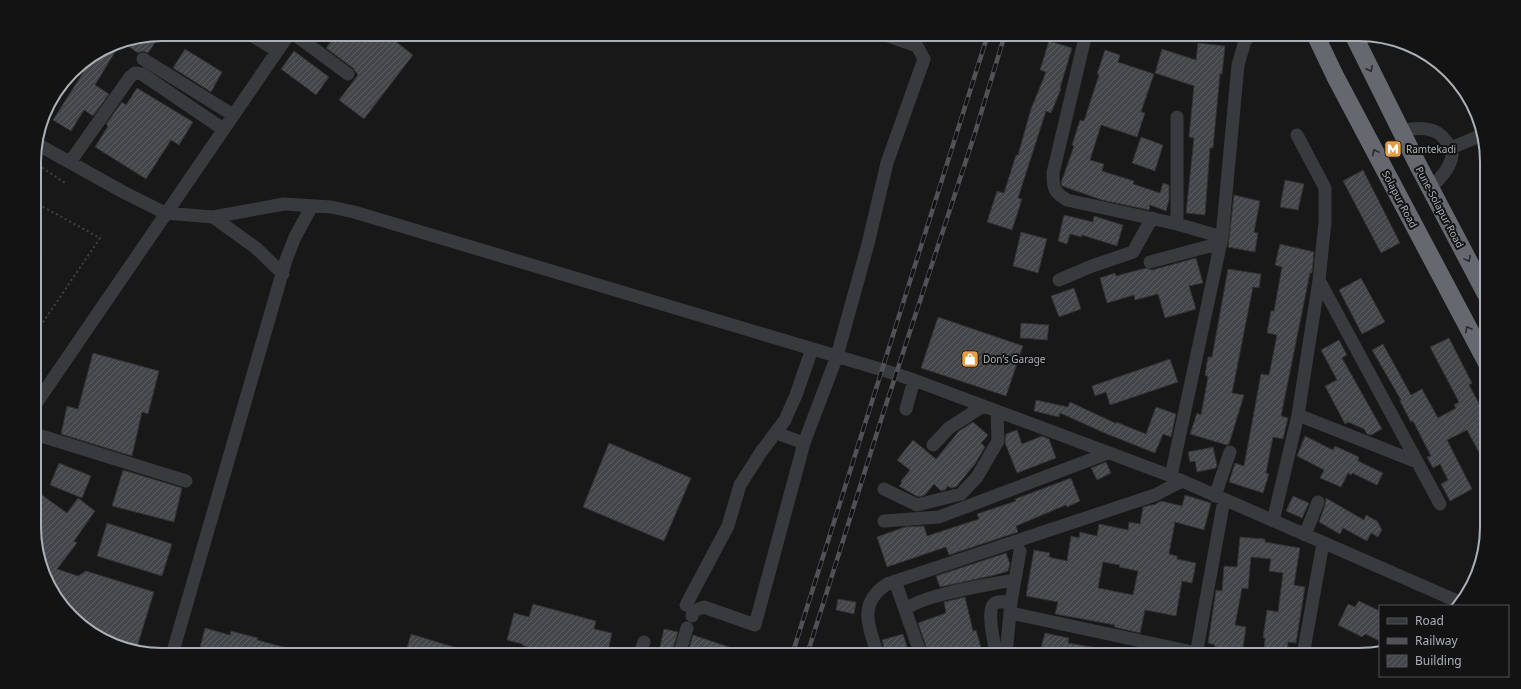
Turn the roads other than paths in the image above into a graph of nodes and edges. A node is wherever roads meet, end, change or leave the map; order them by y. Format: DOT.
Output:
graph roads {
  1 [pos="261,41"];
  2 [pos="284,41"];
  3 [pos="303,41"];
  4 [pos="902,41"];
  5 [pos="1084,41"];
  6 [pos="1245,41"];
  7 [pos="1318,41"];
  8 [pos="1356,41"];
  9 [pos="277,51"];
  10 [pos="143,59"];
  11 [pos="348,74"];
  12 [pos="233,115"];
  13 [pos="1177,117"];
  14 [pos="223,129"];
  15 [pos="1401,131"];
  16 [pos="1297,135"];
  17 [pos="1477,137"];
  18 [pos="42,147"];
  19 [pos="1451,148"];
  20 [pos="70,162"];
  21 [pos="1430,188"];
  22 [pos="312,206"];
  23 [pos="165,213"];
  24 [pos="213,217"];
  25 [pos="1152,218"];
  26 [pos="1177,224"];
  27 [pos="1221,240"];
  28 [pos="1150,262"];
  29 [pos="283,274"];
  30 [pos="1059,280"];
  31 [pos="1319,280"];
  32 [pos="1480,283"];
  33 [pos="812,349"];
  34 [pos="1480,352"];
  35 [pos="837,356"];
  36 [pos="914,380"];
  37 [pos="41,396"];
  38 [pos="983,406"];
  39 [pos="906,409"];
  40 [pos="997,411"];
  41 [pos="1298,415"];
  42 [pos="776,433"];
  43 [pos="41,436"];
  44 [pos="804,444"];
  45 [pos="933,445"];
  46 [pos="1230,452"];
  47 [pos="1108,453"];
  48 [pos="1417,462"];
  49 [pos="1176,479"];
  50 [pos="186,481"];
  51 [pos="884,489"];
  52 [pos="1219,498"];
  53 [pos="1318,502"];
  54 [pos="1440,504"];
  55 [pos="1273,521"];
  56 [pos="884,522"];
  57 [pos="1305,535"];
  58 [pos="1323,543"];
  59 [pos="1020,551"];
  60 [pos="1015,580"];
  61 [pos="895,581"];
  62 [pos="1455,600"];
  63 [pos="1011,608"];
  64 [pos="905,610"];
  65 [pos="688,628"];
  66 [pos="644,642"];
  67 [pos="174,648"];
  68 [pos="642,648"];
  69 [pos="681,648"];
  70 [pos="876,648"];
  71 [pos="919,648"];
  72 [pos="997,648"];
  73 [pos="1007,648"];
  74 [pos="1173,648"];
  75 [pos="1198,648"];
  76 [pos="1304,648"];
  1 -- 9 [label="street"];
  2 -- 9 [label="street"];
  3 -- 11 [label="street"];
  4 -- 35 [label="street"];
  5 -- 25 [label="street"];
  6 -- 27 [label="street"];
  34 -- 7 [label="highway, Solapur Road, one-way"];
  8 -- 15 [label="highway, Pune-Solapur Road, one-way"];
  9 -- 12 [label="street"];
  10 -- 12 [label="street"];
  12 -- 14 [label="street"];
  13 -- 26 [label="street"];
  14 -- 20 [label="street"];
  14 -- 23 [label="street"];
  15 -- 19 [label="street"];
  15 -- 21 [label="highway, Pune-Solapur Road"];
  16 -- 31 [label="street"];
  17 -- 19 [label="street"];
  18 -- 20 [label="street"];
  19 -- 21 [label="street"];
  20 -- 23 [label="street"];
  21 -- 32 [label="highway, Pune-Solapur Road, one-way"];
  22 -- 24 [label="street"];
  22 -- 29 [label="street"];
  22 -- 33 [label="street"];
  23 -- 24 [label="street"];
  23 -- 37 [label="street"];
  24 -- 29 [label="street"];
  25 -- 26 [label="street"];
  25 -- 30 [label="street"];
  26 -- 27 [label="street"];
  27 -- 28 [label="street"];
  27 -- 49 [label="street"];
  29 -- 67 [label="street"];
  31 -- 41 [label="street"];
  31 -- 48 [label="street"];
  33 -- 35 [label="street"];
  33 -- 42 [label="street"];
  35 -- 36 [label="street"];
  35 -- 44 [label="street"];
  36 -- 38 [label="street"];
  36 -- 39 [label="street"];
  38 -- 40 [label="street"];
  38 -- 45 [label="street"];
  40 -- 47 [label="street"];
  40 -- 51 [label="street"];
  41 -- 48 [label="street"];
  41 -- 55 [label="street"];
  42 -- 44 [label="street"];
  42 -- 44 [label="street"];
  43 -- 50 [label="street"];
  46 -- 52 [label="street"];
  47 -- 49 [label="street"];
  47 -- 56 [label="street"];
  48 -- 54 [label="street"];
  49 -- 52 [label="street"];
  49 -- 61 [label="street"];
  52 -- 55 [label="street"];
  52 -- 75 [label="street"];
  53 -- 57 [label="street"];
  55 -- 57 [label="street"];
  57 -- 58 [label="street"];
  58 -- 62 [label="street"];
  58 -- 76 [label="street"];
  59 -- 60 [label="street"];
  60 -- 63 [label="street"];
  60 -- 64 [label="street"];
  61 -- 64 [label="street"];
  61 -- 70 [label="street"];
  63 -- 72 [label="street"];
  63 -- 73 [label="street"];
  63 -- 74 [label="street"];
  64 -- 71 [label="street"];
  65 -- 69 [label="street"];
  66 -- 68 [label="street"];
}
